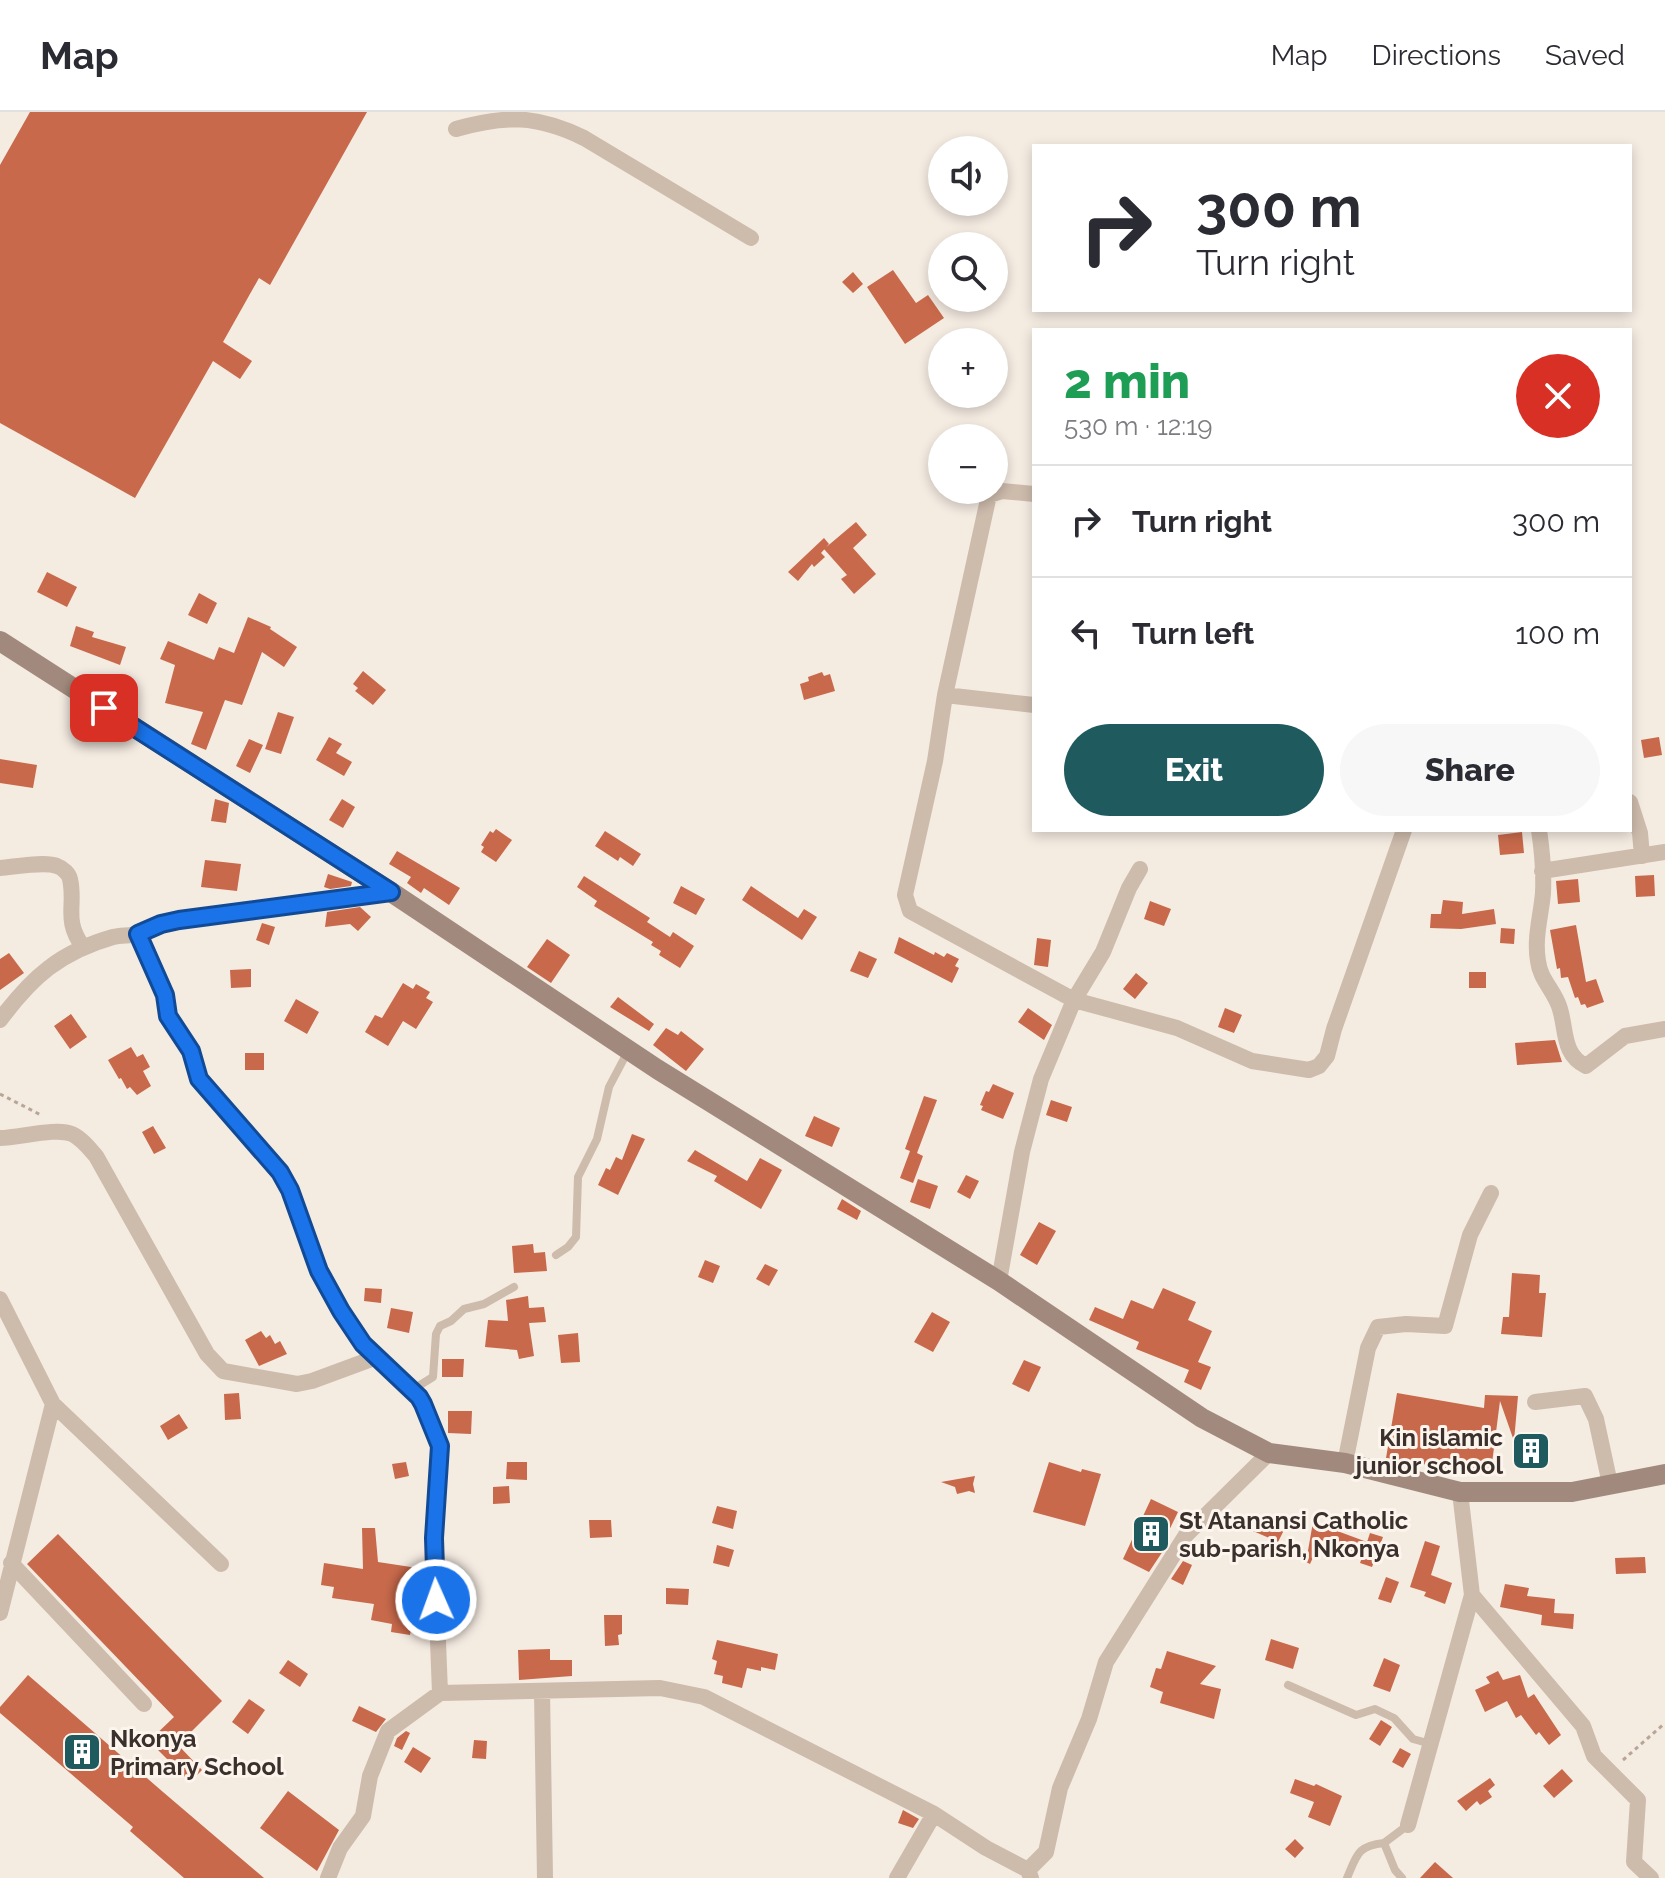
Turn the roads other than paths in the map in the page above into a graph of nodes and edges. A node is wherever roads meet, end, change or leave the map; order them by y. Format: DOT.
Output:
graph roads {
  1 [pos="456,129"];
  2 [pos="751,238"];
  3 [pos="1032,494"];
  4 [pos="0,641"];
  5 [pos="945,695"];
  6 [pos="1032,705"];
  7 [pos="1632,808"];
  8 [pos="1403,832"];
  9 [pos="1539,832"];
  10 [pos="1665,852"];
  11 [pos="1642,856"];
  12 [pos="0,868"];
  13 [pos="1140,869"];
  14 [pos="1542,871"];
  15 [pos="391,892"];
  16 [pos="138,934"];
  17 [pos="83,947"];
  18 [pos="1074,1000"];
  19 [pos="0,1020"];
  20 [pos="1665,1029"];
  21 [pos="628,1050"];
  22 [pos="0,1138"];
  23 [pos="1491,1193"];
  24 [pos="556,1255"];
  25 [pos="999,1281"];
  26 [pos="514,1287"];
  27 [pos="0,1299"];
  28 [pos="377,1357"];
  29 [pos="412,1390"];
  30 [pos="1535,1402"];
  31 [pos="53,1404"];
  32 [pos="1269,1453"];
  33 [pos="1345,1463"];
  34 [pos="1665,1474"];
  35 [pos="1610,1484"];
  36 [pos="1460,1492"];
  37 [pos="11,1563"];
  38 [pos="221,1564"];
  39 [pos="1472,1595"];
  40 [pos="0,1613"];
  41 [pos="1288,1685"];
  42 [pos="542,1691"];
  43 [pos="440,1693"];
  44 [pos="144,1704"];
  45 [pos="1431,1744"];
  46 [pos="934,1814"];
  47 [pos="1408,1825"];
  48 [pos="1384,1843"];
  49 [pos="1030,1874"];
  50 [pos="328,1878"];
  51 [pos="545,1878"];
  52 [pos="897,1878"];
  53 [pos="1347,1878"];
  54 [pos="1402,1878"];
  55 [pos="1651,1878"];
  1 -- 2 [label="street"];
  3 -- 5 [label="street"];
  4 -- 15 [label="street"];
  5 -- 6 [label="street"];
  5 -- 18 [label="street"];
  7 -- 11 [label="street"];
  8 -- 18 [label="street"];
  9 -- 14 [label="street"];
  10 -- 11 [label="street"];
  11 -- 14 [label="street"];
  12 -- 17 [label="street"];
  13 -- 18 [label="street"];
  14 -- 20 [label="street"];
  15 -- 16 [label="street"];
  15 -- 21 [label="street"];
  16 -- 17 [label="street"];
  16 -- 28 [label="street"];
  17 -- 19 [label="street"];
  18 -- 25 [label="street"];
  21 -- 24 [label="lane"];
  21 -- 25 [label="street"];
  22 -- 28 [label="street"];
  23 -- 33 [label="street"];
  25 -- 32 [label="street"];
  26 -- 29 [label="lane"];
  27 -- 31 [label="street"];
  28 -- 29 [label="street"];
  29 -- 43 [label="street"];
  30 -- 35 [label="street"];
  31 -- 37 [label="street"];
  31 -- 38 [label="street"];
  32 -- 33 [label="street"];
  32 -- 49 [label="street"];
  33 -- 36 [label="street"];
  34 -- 35 [label="street"];
  35 -- 36 [label="street"];
  36 -- 39 [label="street"];
  37 -- 40 [label="street"];
  37 -- 44 [label="street"];
  39 -- 45 [label="street"];
  39 -- 55 [label="street"];
  41 -- 45 [label="lane"];
  42 -- 43 [label="street"];
  42 -- 46 [label="street"];
  42 -- 51 [label="street"];
  43 -- 50 [label="street"];
  45 -- 47 [label="street"];
  46 -- 49 [label="street"];
  46 -- 52 [label="street"];
  47 -- 48 [label="lane"];
  48 -- 53 [label="lane"];
  48 -- 54 [label="lane"];
}
